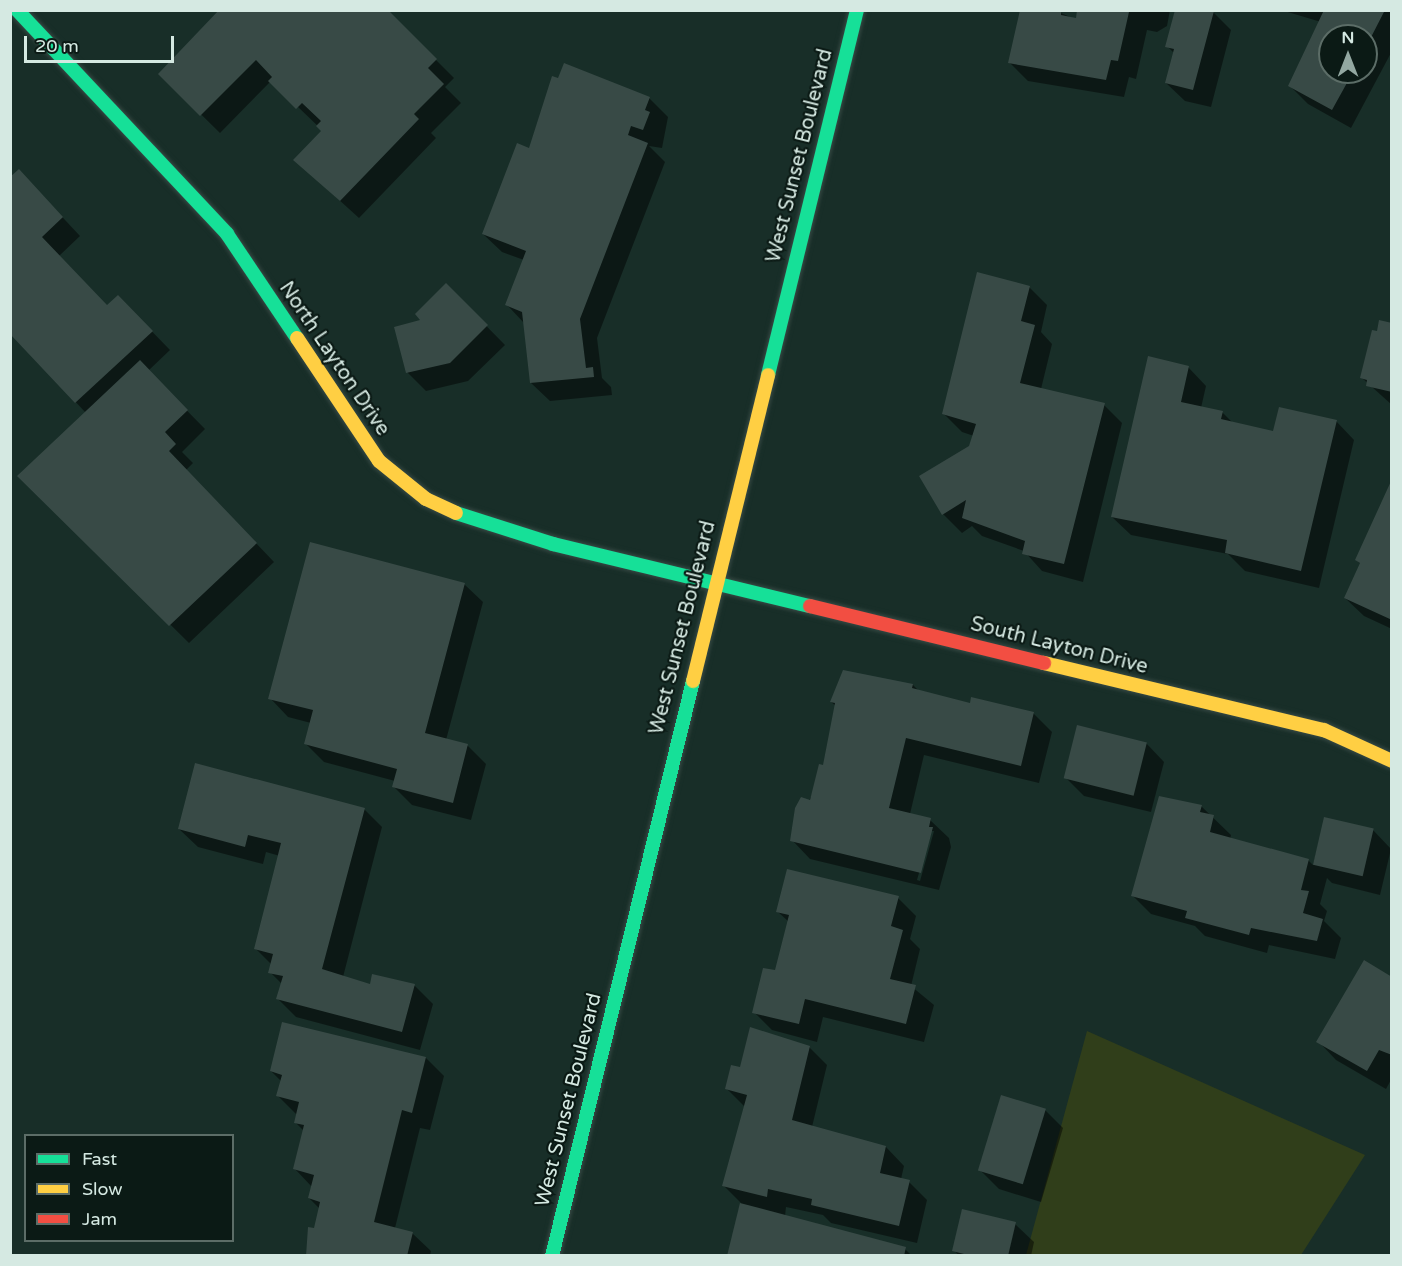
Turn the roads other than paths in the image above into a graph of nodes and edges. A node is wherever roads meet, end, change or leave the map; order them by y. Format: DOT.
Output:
graph roads {
  1 [pos="18,10"];
  2 [pos="857,10"];
  3 [pos="714,582"];
  4 [pos="1392,760"];
  5 [pos="552,1256"];
  1 -- 3 [label="street, North Layton Drive"];
  2 -- 3 [label="street, West Sunset Boulevard"];
  3 -- 4 [label="street, South Layton Drive"];
  3 -- 5 [label="street, West Sunset Boulevard"];
}
